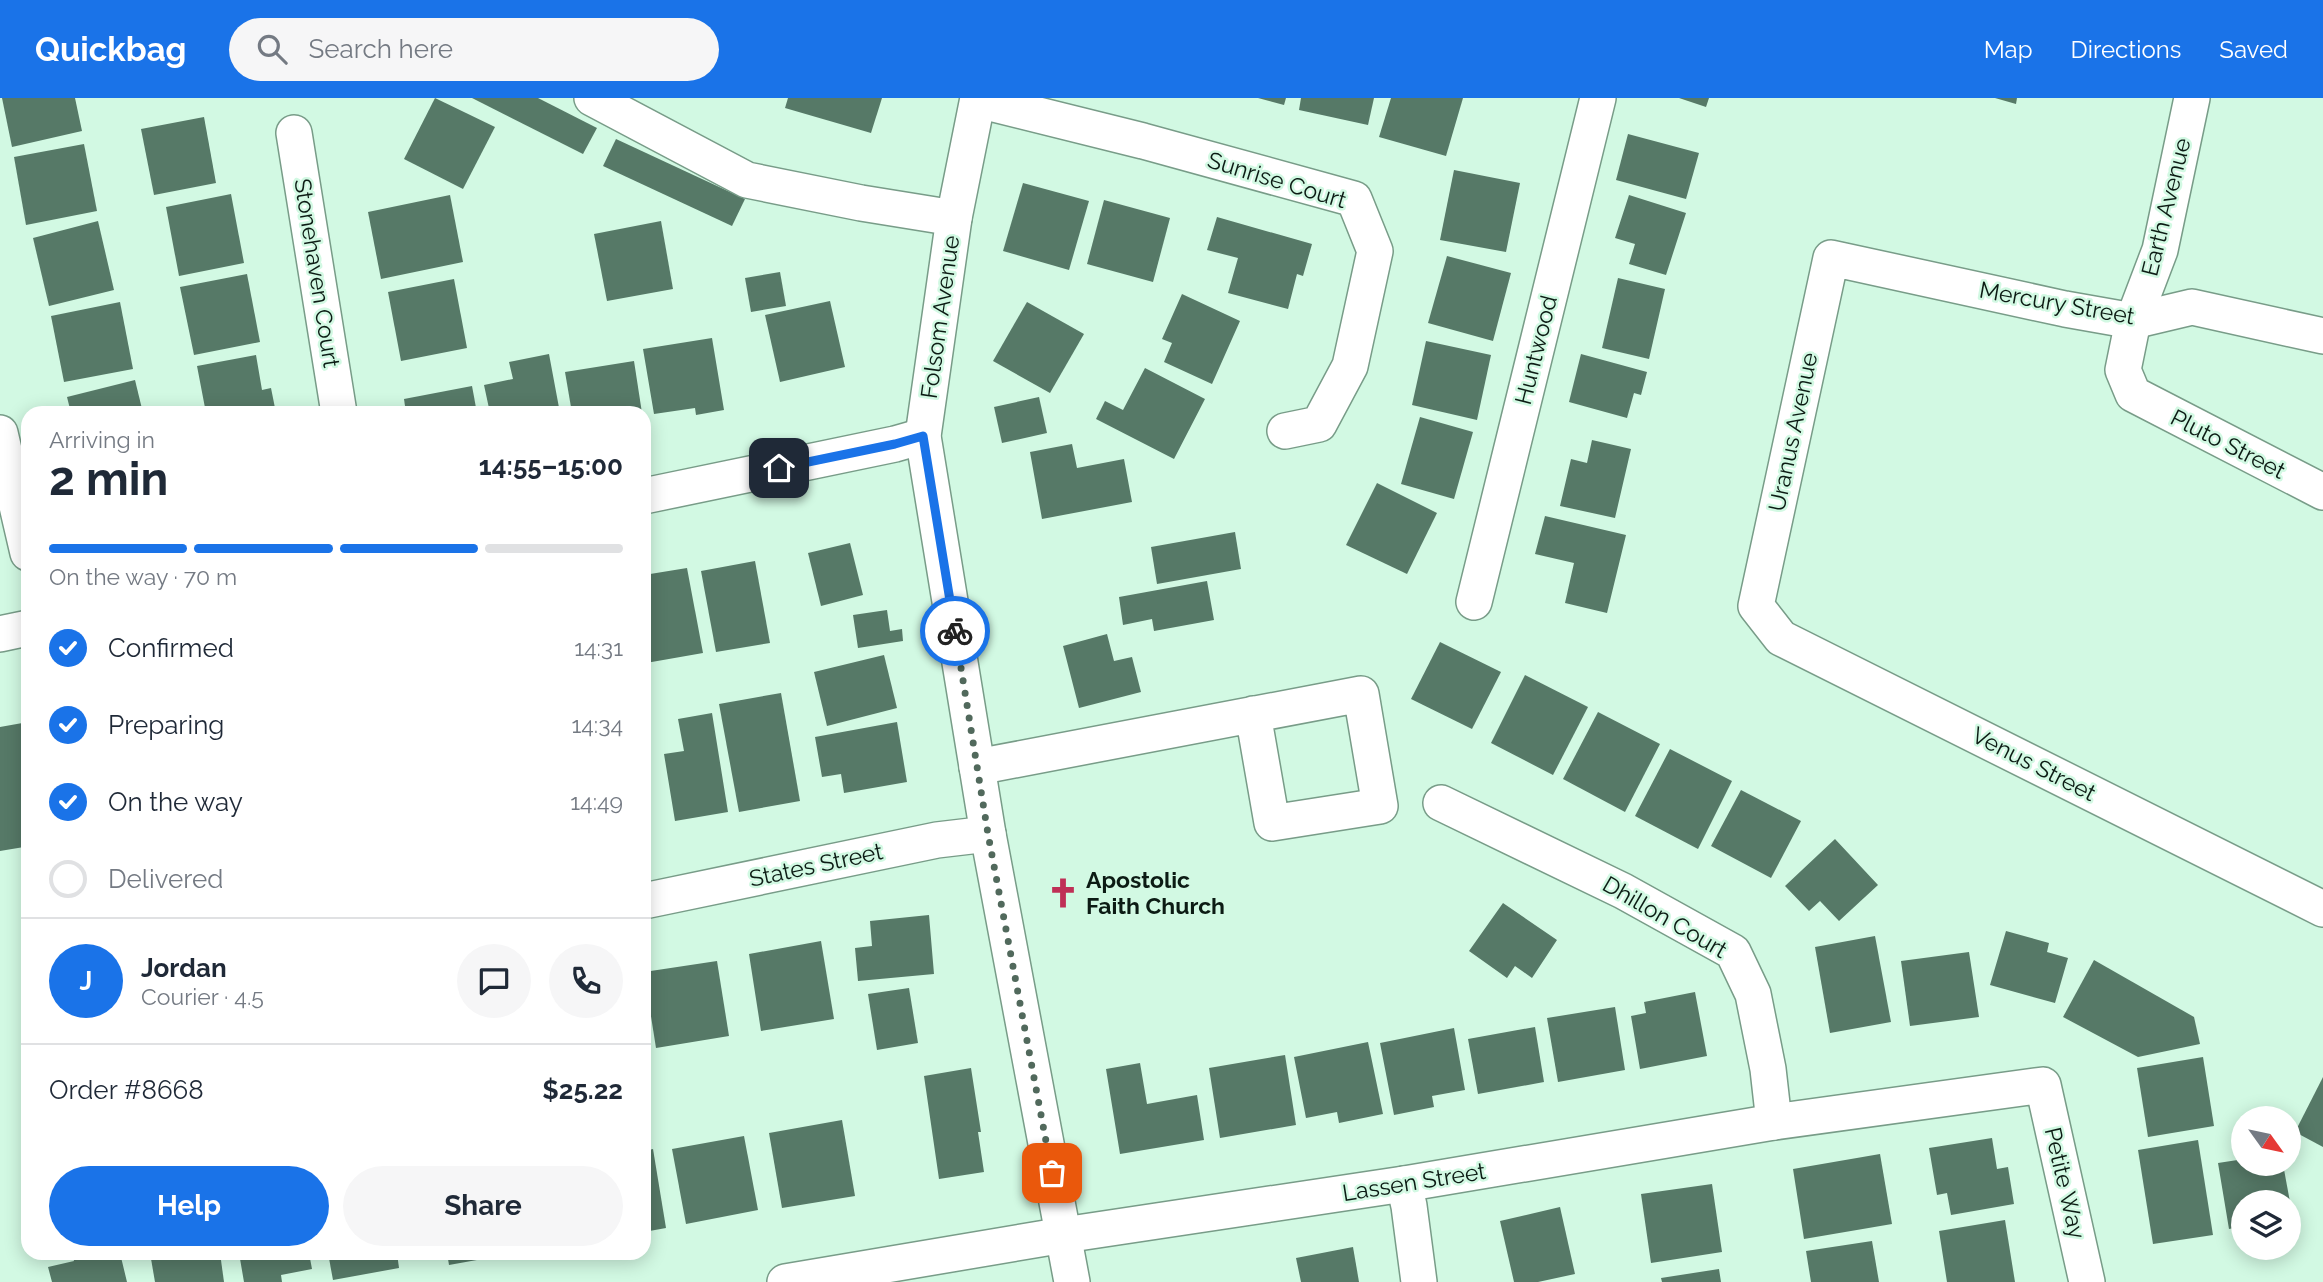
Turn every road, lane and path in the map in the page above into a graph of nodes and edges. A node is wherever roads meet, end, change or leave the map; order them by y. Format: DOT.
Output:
graph roads {
  1 [pos="592,98"];
  2 [pos="1598,98"];
  3 [pos="2192,98"];
  4 [pos="978,99"];
  5 [pos="294,133"];
  6 [pos="954,218"];
  7 [pos="1831,258"];
  8 [pos="2133,321"];
  9 [pos="2323,336"];
  10 [pos="2133,394"];
  11 [pos="339,406"];
  12 [pos="1285,431"];
  13 [pos="0,433"];
  14 [pos="923,436"];
  15 [pos="2323,492"];
  16 [pos="651,495"];
  17 [pos="21,523"];
  18 [pos="1474,601"];
  19 [pos="1756,606"];
  20 [pos="21,630"];
  21 [pos="0,634"];
  22 [pos="1253,714"];
  23 [pos="977,767"];
  24 [pos="1441,803"];
  25 [pos="988,834"];
  26 [pos="651,900"];
  27 [pos="2323,909"];
  28 [pos="2043,1085"];
  29 [pos="1774,1122"];
  30 [pos="1404,1184"];
  31 [pos="1064,1235"];
  32 [pos="785,1282"];
  33 [pos="1072,1282"];
  34 [pos="1419,1282"];
  35 [pos="2087,1282"];
  1 -- 6 [label="street"];
  2 -- 18 [label="street, Huntwood"];
  3 -- 8 [label="street, Earth Avenue"];
  4 -- 6 [label="street, Folsom Avenue"];
  4 -- 12 [label="street, Sunrise Court"];
  5 -- 11 [label="street, Stonehaven Court"];
  6 -- 14 [label="street, Folsom Avenue"];
  7 -- 8 [label="street, Mercury Street"];
  7 -- 19 [label="street, Uranus Avenue"];
  8 -- 9 [label="street, Mercury Street"];
  8 -- 10 [label="street, Earth Avenue"];
  10 -- 15 [label="street, Pluto Street"];
  13 -- 17 [label="street"];
  14 -- 16 [label="street"];
  14 -- 23 [label="street, Folsom Avenue"];
  19 -- 27 [label="street, Venus Street"];
  20 -- 21 [label="street"];
  22 -- 22 [label="street"];
  22 -- 23 [label="street"];
  23 -- 25 [label="street, Folsom Avenue"];
  24 -- 29 [label="street, Dhillon Court"];
  25 -- 26 [label="street, States Street"];
  25 -- 31 [label="street, Folsom Avenue"];
  28 -- 29 [label="street, Lassen Street"];
  28 -- 35 [label="street, Petite Way"];
  29 -- 30 [label="street, Lassen Street"];
  30 -- 31 [label="street, Lassen Street"];
  30 -- 34 [label="street"];
  31 -- 32 [label="street, Lassen Street"];
  31 -- 33 [label="street, Folsom Avenue"];
}
